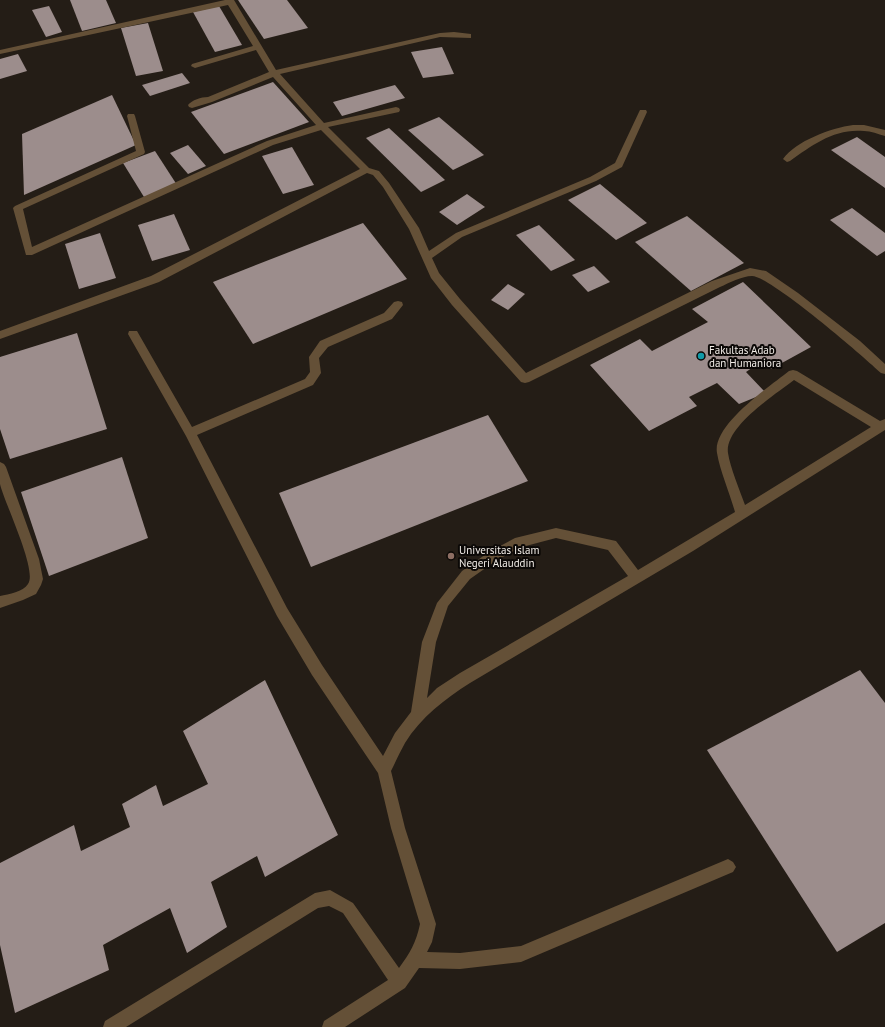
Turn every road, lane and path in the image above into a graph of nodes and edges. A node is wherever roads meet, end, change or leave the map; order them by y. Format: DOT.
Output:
graph roads {
  1 [pos="230,1"];
  2 [pos="468,36"];
  3 [pos="259,47"];
  4 [pos="0,52"];
  5 [pos="195,66"];
  6 [pos="274,73"];
  7 [pos="192,105"];
  8 [pos="396,110"];
  9 [pos="643,112"];
  10 [pos="131,116"];
  11 [pos="322,126"];
  12 [pos="885,133"];
  13 [pos="787,159"];
  14 [pos="366,170"];
  15 [pos="427,257"];
  16 [pos="398,305"];
  17 [pos="133,334"];
  18 [pos="0,335"];
  19 [pos="885,370"];
  20 [pos="882,425"];
  21 [pos="190,433"];
  22 [pos="0,467"];
  23 [pos="742,514"];
  24 [pos="636,577"];
  25 [pos="0,602"];
  26 [pos="417,715"];
  27 [pos="384,770"];
  28 [pos="728,867"];
  29 [pos="415,960"];
  30 [pos="398,982"];
  31 [pos="111,1027"];
  32 [pos="330,1027"];
  1 -- 3 [label="street"];
  1 -- 4 [label="street"];
  2 -- 6 [label="street"];
  3 -- 5 [label="street"];
  3 -- 6 [label="street"];
  6 -- 7 [label="street"];
  6 -- 11 [label="street"];
  8 -- 11 [label="street"];
  9 -- 15 [label="street"];
  10 -- 11 [label="street"];
  11 -- 14 [label="street"];
  12 -- 13 [label="street"];
  14 -- 15 [label="street"];
  14 -- 18 [label="street"];
  15 -- 19 [label="street"];
  16 -- 21 [label="street"];
  17 -- 21 [label="street"];
  20 -- 23 [label="street"];
  20 -- 23 [label="street"];
  21 -- 27 [label="street"];
  22 -- 25 [label="street"];
  23 -- 24 [label="street"];
  24 -- 26 [label="street"];
  24 -- 26 [label="street"];
  26 -- 27 [label="street"];
  27 -- 29 [label="street"];
  28 -- 29 [label="street"];
  29 -- 30 [label="street"];
  30 -- 31 [label="street"];
  30 -- 32 [label="street"];
}
